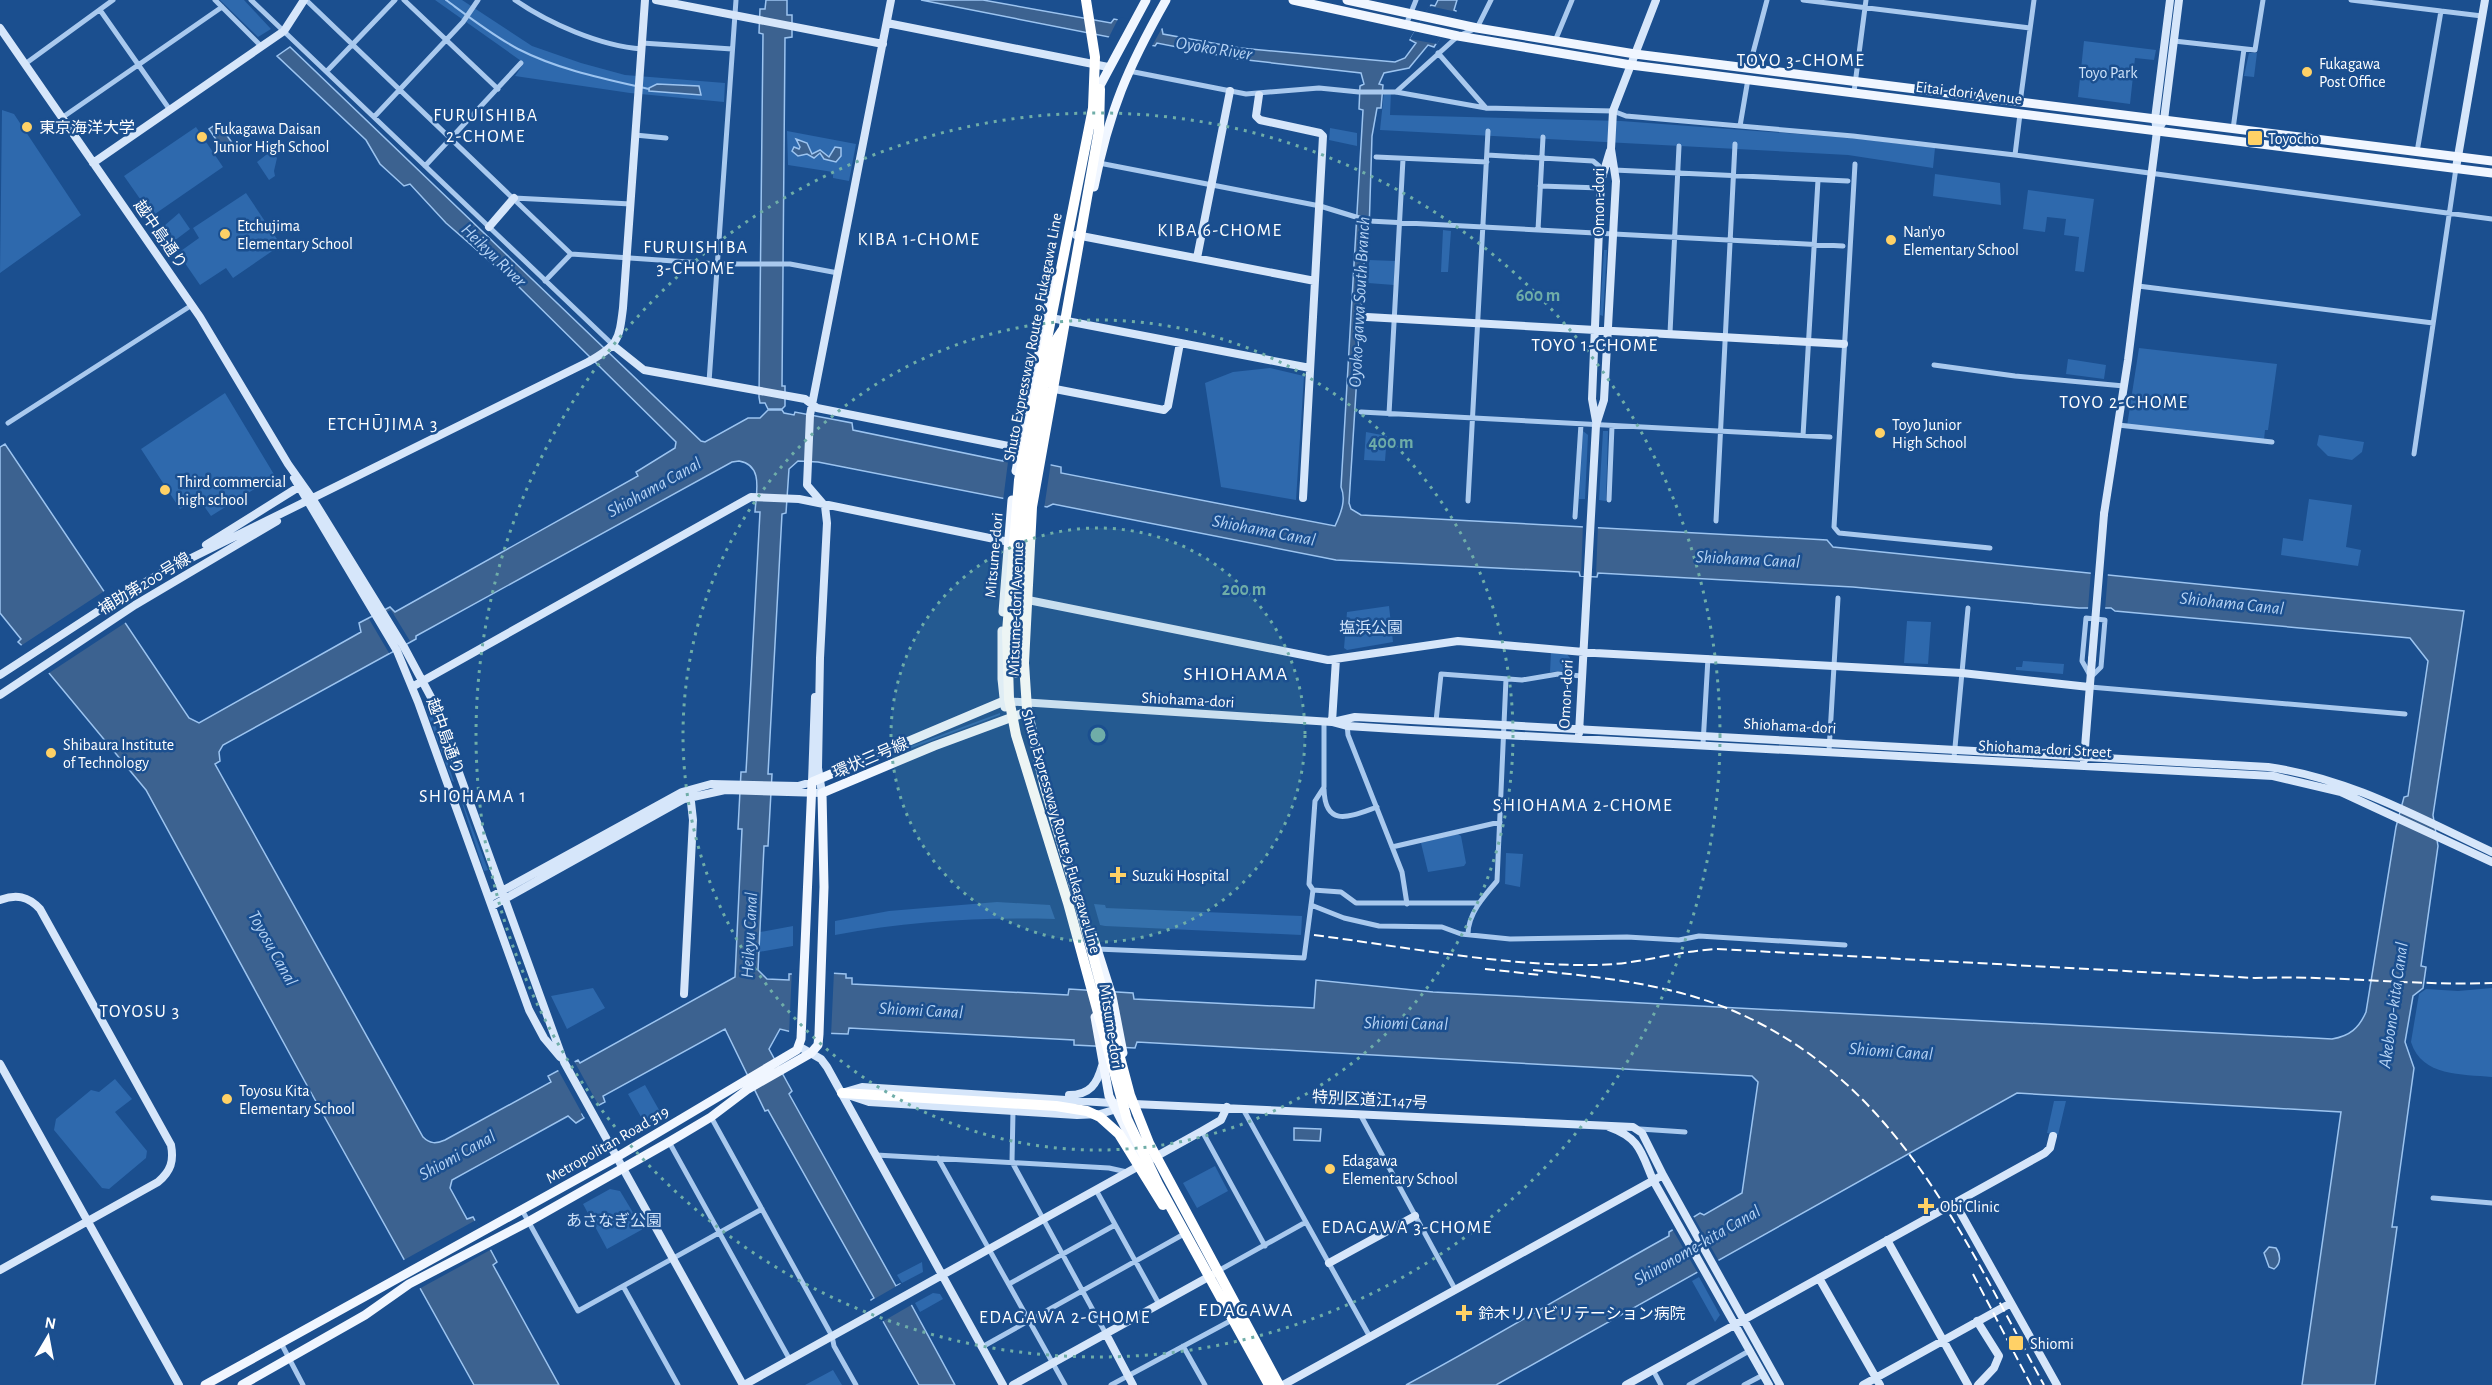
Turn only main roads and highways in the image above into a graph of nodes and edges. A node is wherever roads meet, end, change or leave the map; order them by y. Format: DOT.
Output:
graph roads {
  1 [pos="1086,0"];
  2 [pos="1146,0"];
  3 [pos="1166,0"];
  4 [pos="1293,0"];
  5 [pos="1347,0"];
  6 [pos="1359,1"];
  7 [pos="1855,87"];
  8 [pos="2492,161"];
  9 [pos="2492,172"];
  10 [pos="1068,320"];
  11 [pos="1004,701"];
  12 [pos="1028,707"];
  13 [pos="1007,718"];
  14 [pos="817,794"];
  15 [pos="807,887"];
  16 [pos="824,887"];
  17 [pos="1078,899"];
  18 [pos="806,904"];
  19 [pos="823,904"];
  20 [pos="780,1066"];
  21 [pos="747,1085"];
  22 [pos="842,1093"];
  23 [pos="1226,1307"];
  24 [pos="205,1385"];
  25 [pos="242,1385"];
  26 [pos="1268,1385"];
  27 [pos="1281,1385"];
  1 -- 17 [label="highway, Shuto Expressway Route 9 Fukagawa Line, bridge"];
  1 -- 23 [label="highway, Shuto Expressway Route 9 Fukagawa Line, bridge"];
  2 -- 11 [label="main road, Mitsume-dori"];
  3 -- 10 [label="main road"];
  4 -- 7 [label="main road, Eitai-dori Avenue"];
  5 -- 6 [label="main road"];
  6 -- 7 [label="main road, Eitai-dori Avenue"];
  7 -- 8 [label="main road, Eitai-dori Avenue"];
  7 -- 9 [label="main road, Eitai-dori Avenue"];
  10 -- 12 [label="main road, Mitsume-dori Avenue, bridge"];
  10 -- 17 [label="highway, bridge"];
  11 -- 13 [label="main road, Mitsume-dori"];
  11 -- 14 [label="main road, 環状三号線"];
  12 -- 13 [label="main road, 環状三号線"];
  12 -- 27 [label="main road, Mitsume-dori, bridge"];
  13 -- 14 [label="main road, 環状三号線"];
  13 -- 26 [label="main road, Mitsume-dori, bridge"];
  14 -- 15 [label="main road, 環状三号線"];
  14 -- 16 [label="main road, 環状三号線"];
  15 -- 16 [label="main road"];
  15 -- 18 [label="main road, 環状三号線"];
  16 -- 19 [label="main road, 環状三号線"];
  17 -- 27 [label="highway, Shuto Expressway Route 9 Fukagawa Line, bridge"];
  18 -- 19 [label="main road"];
  18 -- 20 [label="main road, 環状三号線"];
  19 -- 20 [label="main road, 環状三号線"];
  20 -- 21 [label="main road"];
  21 -- 24 [label="main road, Metropolitan Road 319"];
  21 -- 25 [label="main road, Metropolitan Road 319"];
  22 -- 23 [label="highway, bridge"];
  23 -- 26 [label="highway, Shuto Expressway Route 9 Fukagawa Line, bridge"];
}
